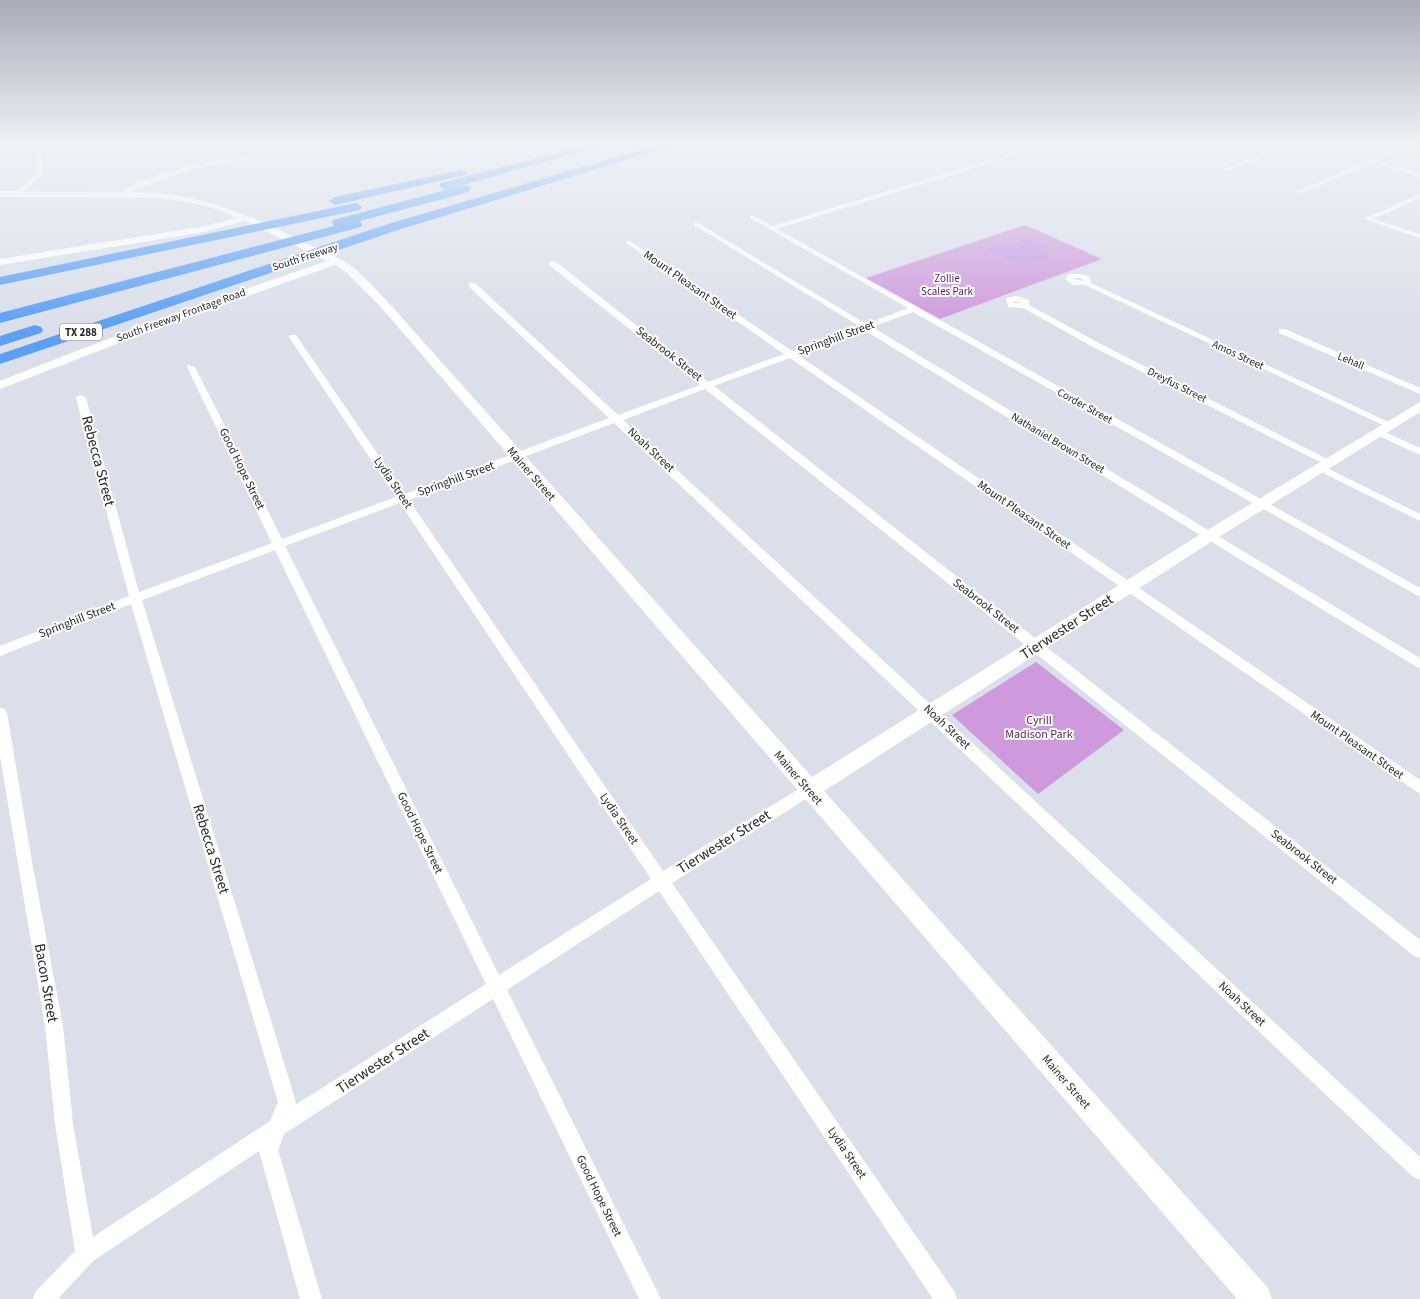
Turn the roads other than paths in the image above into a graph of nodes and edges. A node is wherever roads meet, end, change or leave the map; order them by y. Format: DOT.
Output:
graph roads {
  1 [pos="214,206"];
  2 [pos="313,206"];
  3 [pos="364,206"];
  4 [pos="368,206"];
  5 [pos="388,206"];
  6 [pos="425,206"];
  7 [pos="426,206"];
  8 [pos="432,206"];
  9 [pos="451,206"];
  10 [pos="453,206"];
  11 [pos="502,206"];
  12 [pos="847,206"];
  13 [pos="1398,206"];
  14 [pos="752,217"];
  15 [pos="251,220"];
  16 [pos="460,220"];
  17 [pos="696,224"];
  18 [pos="772,228"];
  19 [pos="1420,236"];
  20 [pos="234,239"];
  21 [pos="628,242"];
  22 [pos="352,256"];
  23 [pos="332,260"];
  24 [pos="0,262"];
  25 [pos="552,263"];
  26 [pos="0,281"];
  27 [pos="1086,283"];
  28 [pos="472,285"];
  29 [pos="177,286"];
  30 [pos="0,293"];
  31 [pos="1025,306"];
  32 [pos="913,309"];
  33 [pos="95,311"];
  34 [pos="0,312"];
  35 [pos="0,318"];
  36 [pos="48,326"];
  37 [pos="866,326"];
  38 [pos="1282,331"];
  39 [pos="293,336"];
  40 [pos="0,341"];
  41 [pos="791,354"];
  42 [pos="0,359"];
  43 [pos="192,367"];
  44 [pos="0,385"];
  45 [pos="708,385"];
  46 [pos="1420,390"];
  47 [pos="81,398"];
  48 [pos="1420,406"];
  49 [pos="618,419"];
  50 [pos="1384,428"];
  51 [pos="1420,452"];
  52 [pos="516,457"];
  53 [pos="1326,466"];
  54 [pos="404,499"];
  55 [pos="1263,504"];
  56 [pos="1420,518"];
  57 [pos="1209,536"];
  58 [pos="279,545"];
  59 [pos="1129,587"];
  60 [pos="1420,593"];
  61 [pos="135,598"];
  62 [pos="1037,646"];
  63 [pos="0,651"];
  64 [pos="1420,664"];
  65 [pos="0,713"];
  66 [pos="932,713"];
  67 [pos="1420,788"];
  68 [pos="809,790"];
  69 [pos="661,881"];
  70 [pos="1420,950"];
  71 [pos="497,988"];
  72 [pos="278,1128"];
  73 [pos="1420,1170"];
  74 [pos="86,1254"];
  75 [pos="44,1299"];
  76 [pos="311,1299"];
  77 [pos="650,1299"];
  78 [pos="946,1299"];
  79 [pos="1257,1299"];
  1 -- 15 [label="street, Mainer Street"];
  2 -- 15 [label="highway"];
  3 -- 26 [label="highway"];
  4 -- 20 [label="highway"];
  5 -- 20 [label="highway"];
  6 -- 34 [label="highway"];
  7 -- 35 [label="highway"];
  8 -- 29 [label="highway"];
  9 -- 29 [label="highway"];
  10 -- 42 [label="highway, South Freeway / TX 288"];
  11 -- 16 [label="highway"];
  12 -- 18 [label="street"];
  13 -- 19 [label="street"];
  14 -- 18 [label="street, Corder Street"];
  15 -- 23 [label="street, Mainer Street"];
  15 -- 24 [label="street"];
  17 -- 37 [label="street, Nathaniel Brown Street"];
  18 -- 32 [label="street, Corder Street"];
  20 -- 30 [label="highway"];
  21 -- 41 [label="street, Mount Pleasant Street"];
  22 -- 23 [label="highway"];
  23 -- 44 [label="street, South Freeway Frontage Road"];
  23 -- 52 [label="street, Mainer Street"];
  25 -- 45 [label="street, Seabrook Street"];
  27 -- 50 [label="street, Amos Street"];
  28 -- 49 [label="street, Noah Street"];
  29 -- 33 [label="highway"];
  31 -- 53 [label="street, Dreyfus Street"];
  32 -- 37 [label="street, Springhill Street"];
  32 -- 55 [label="street, Corder Street"];
  36 -- 40 [label="highway"];
  37 -- 41 [label="street, Springhill Street"];
  37 -- 57 [label="street, Nathaniel Brown Street"];
  38 -- 46 [label="street, Lehall"];
  39 -- 54 [label="street, Lydia Street"];
  41 -- 45 [label="street, Springhill Street"];
  41 -- 59 [label="street, Mount Pleasant Street"];
  43 -- 58 [label="street, Good Hope Street"];
  45 -- 49 [label="street, Springhill Street"];
  45 -- 62 [label="street, Seabrook Street"];
  47 -- 61 [label="street, Rebecca Street"];
  48 -- 50 [label="street, Tierwester Street"];
  49 -- 52 [label="street, Springhill Street"];
  49 -- 66 [label="street, Noah Street"];
  50 -- 51 [label="street, Amos Street"];
  50 -- 53 [label="street, Tierwester Street"];
  52 -- 54 [label="street, Springhill Street"];
  52 -- 68 [label="street, Mainer Street"];
  53 -- 55 [label="street, Tierwester Street"];
  53 -- 56 [label="street, Dreyfus Street"];
  54 -- 58 [label="street, Springhill Street"];
  54 -- 69 [label="street, Lydia Street"];
  55 -- 57 [label="street, Tierwester Street"];
  55 -- 60 [label="street, Corder Street"];
  57 -- 59 [label="street, Tierwester Street"];
  57 -- 64 [label="street, Nathaniel Brown Street"];
  58 -- 61 [label="street, Springhill Street"];
  58 -- 71 [label="street, Good Hope Street"];
  59 -- 62 [label="street, Tierwester Street"];
  59 -- 67 [label="street, Mount Pleasant Street"];
  61 -- 63 [label="street, Springhill Street"];
  61 -- 72 [label="street, Rebecca Street"];
  62 -- 66 [label="street, Tierwester Street"];
  62 -- 70 [label="street, Seabrook Street"];
  65 -- 74 [label="street, Bacon Street"];
  66 -- 68 [label="street, Tierwester Street"];
  66 -- 73 [label="street, Noah Street"];
  68 -- 69 [label="street, Tierwester Street"];
  68 -- 79 [label="street, Mainer Street"];
  69 -- 71 [label="street, Tierwester Street"];
  69 -- 78 [label="street, Lydia Street"];
  71 -- 72 [label="street, Tierwester Street"];
  71 -- 77 [label="street, Good Hope Street"];
  72 -- 74 [label="street, Tierwester Street"];
  72 -- 76 [label="street, Rebecca Street"];
  74 -- 75 [label="street, Tierwester Street"];
}
